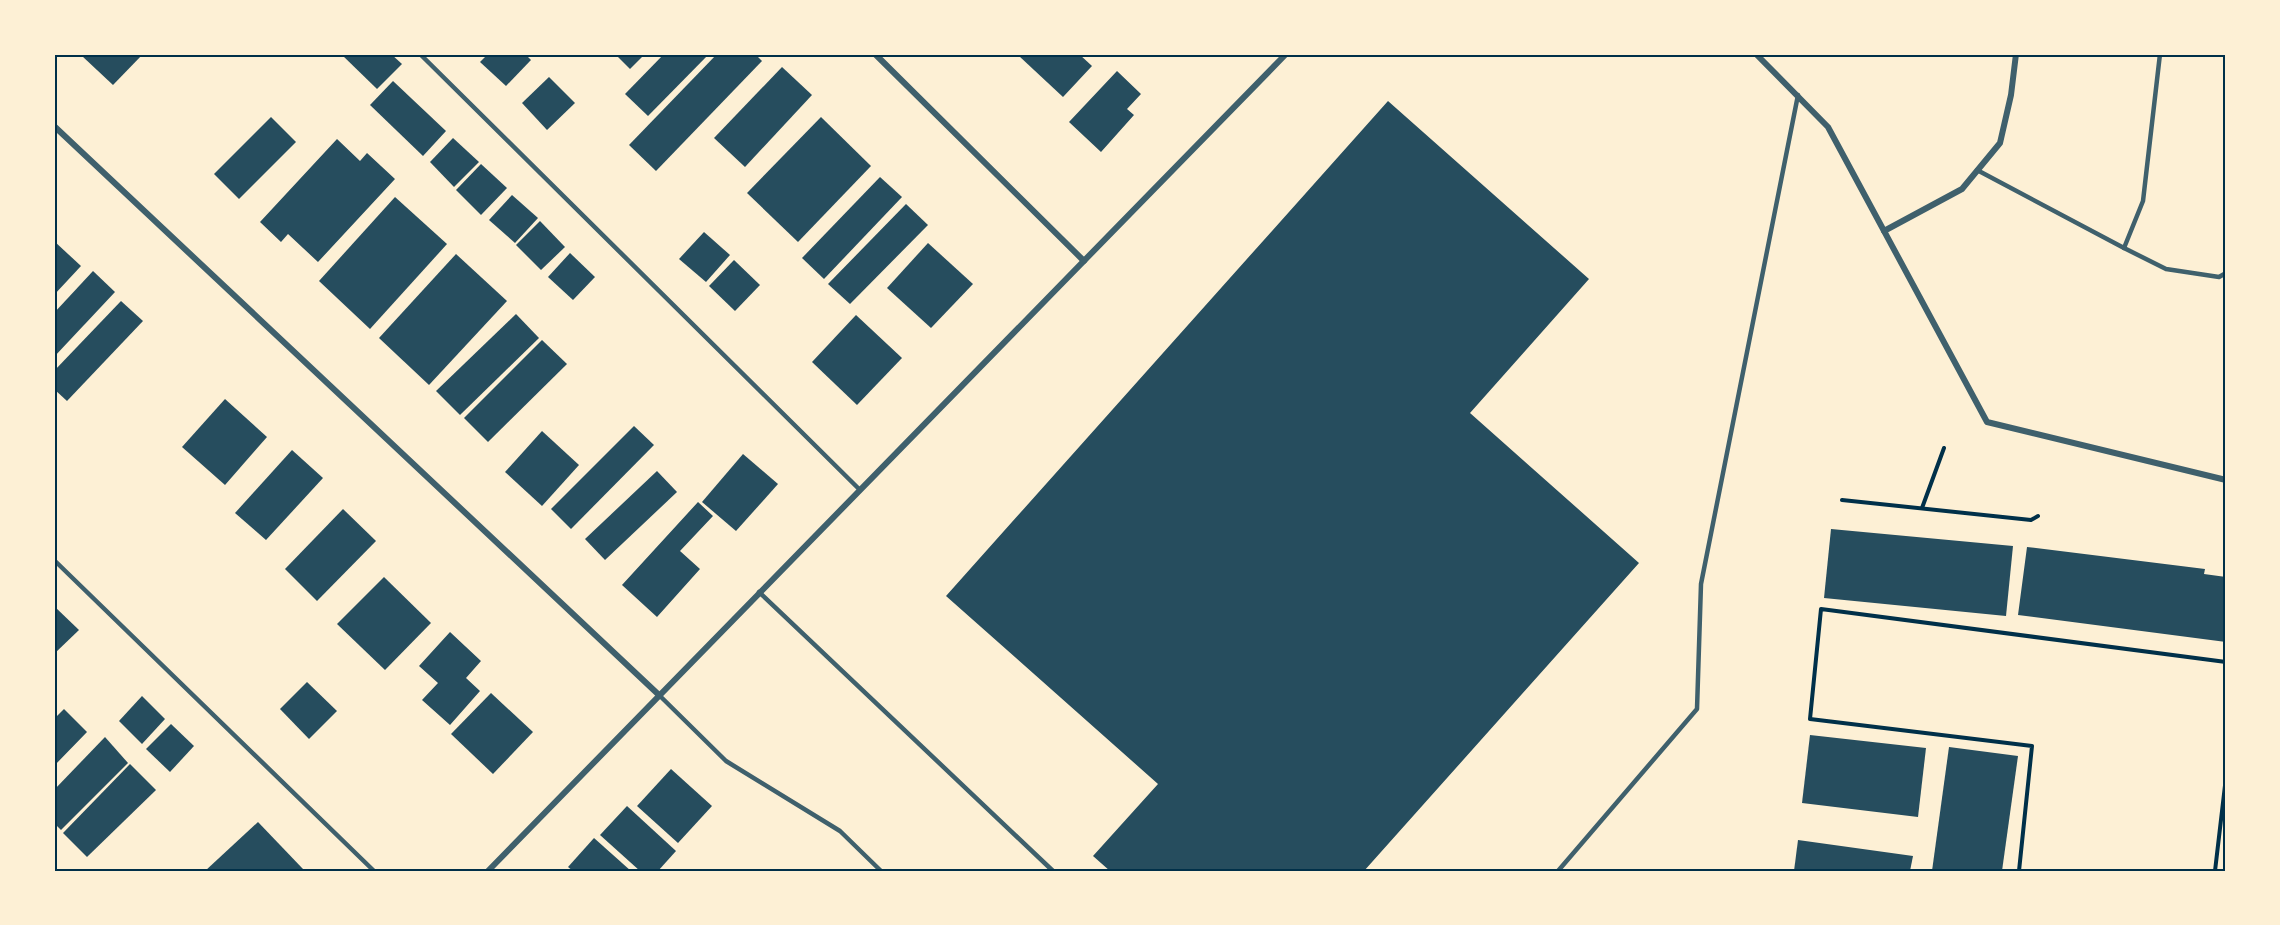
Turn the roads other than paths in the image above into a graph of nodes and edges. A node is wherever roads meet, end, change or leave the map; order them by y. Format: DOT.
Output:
graph roads {
  1 [pos="420,54"];
  2 [pos="875,54"];
  3 [pos="1286,54"];
  4 [pos="1756,54"];
  5 [pos="2016,54"];
  6 [pos="2160,54"];
  7 [pos="1798,94"];
  8 [pos="54,126"];
  9 [pos="1977,170"];
  10 [pos="1884,231"];
  11 [pos="2124,248"];
  12 [pos="1084,261"];
  13 [pos="2226,273"];
  14 [pos="2226,480"];
  15 [pos="859,489"];
  16 [pos="54,560"];
  17 [pos="759,592"];
  18 [pos="659,695"];
  19 [pos="374,871"];
  20 [pos="488,871"];
  21 [pos="881,871"];
  22 [pos="1053,871"];
  23 [pos="1558,871"];
  1 -- 15 [label="lane"];
  2 -- 12 [label="street"];
  3 -- 12 [label="street"];
  4 -- 7 [label="street"];
  5 -- 9 [label="street"];
  6 -- 11 [label="lane"];
  7 -- 10 [label="street"];
  7 -- 23 [label="lane"];
  8 -- 18 [label="street"];
  9 -- 10 [label="street"];
  9 -- 11 [label="lane"];
  10 -- 14 [label="street"];
  11 -- 13 [label="lane"];
  12 -- 15 [label="street"];
  15 -- 17 [label="street"];
  16 -- 19 [label="lane"];
  17 -- 18 [label="street"];
  17 -- 22 [label="lane"];
  18 -- 20 [label="street"];
  18 -- 21 [label="lane"];
}
